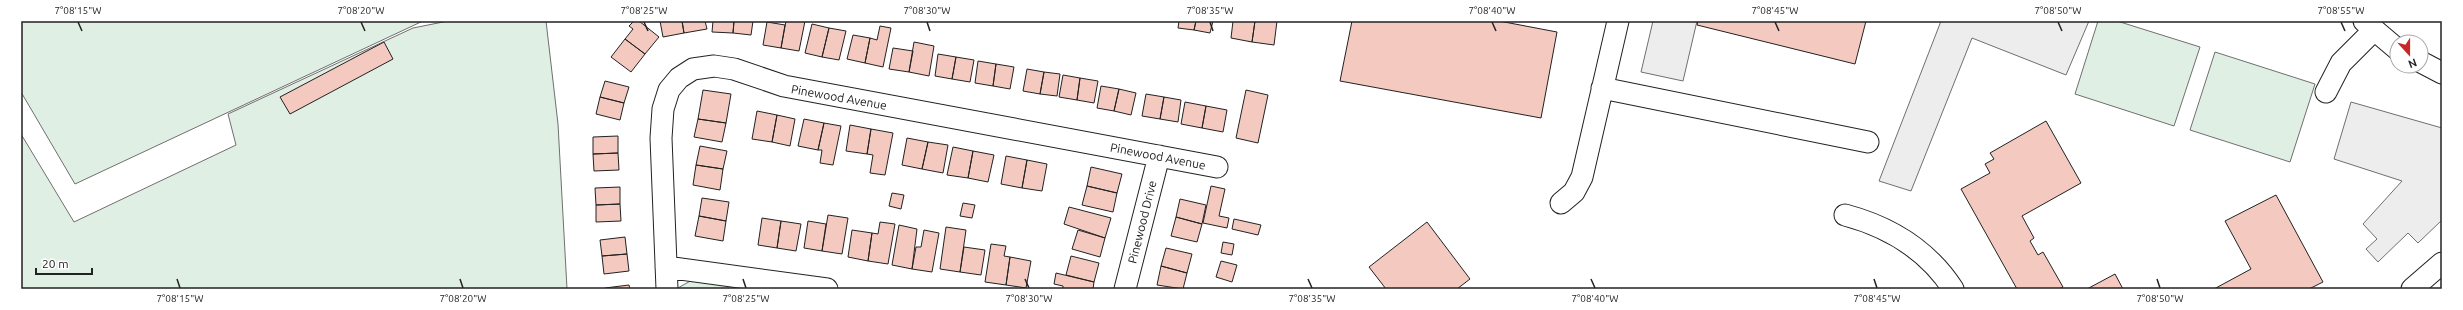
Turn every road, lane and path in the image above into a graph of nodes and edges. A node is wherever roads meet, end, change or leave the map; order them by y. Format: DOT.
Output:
graph roads {
  1 [pos="1618,21"];
  2 [pos="2369,26"];
  3 [pos="2389,42"];
  4 [pos="2429,66"];
  5 [pos="2442,73"];
  6 [pos="1602,88"];
  7 [pos="2326,92"];
  8 [pos="1868,142"];
  9 [pos="1159,156"];
  10 [pos="1216,167"];
  11 [pos="1561,203"];
  12 [pos="1845,215"];
  13 [pos="2442,263"];
  14 [pos="666,266"];
  15 [pos="667,289"];
  16 [pos="827,289"];
  17 [pos="1125,289"];
  18 [pos="1953,289"];
  19 [pos="2412,289"];
  1 -- 6 [label="street"];
  2 -- 3 [label="street"];
  2 -- 7 [label="street"];
  4 -- 5 [label="street"];
  6 -- 8 [label="street"];
  6 -- 11 [label="street"];
  9 -- 10 [label="street, Pinewood Avenue"];
  9 -- 14 [label="street, Pinewood Avenue"];
  9 -- 17 [label="street, Pinewood Drive"];
  12 -- 18 [label="street"];
  13 -- 19 [label="street"];
  14 -- 15 [label="street, Pinewood Avenue"];
  14 -- 16 [label="street"];
}
